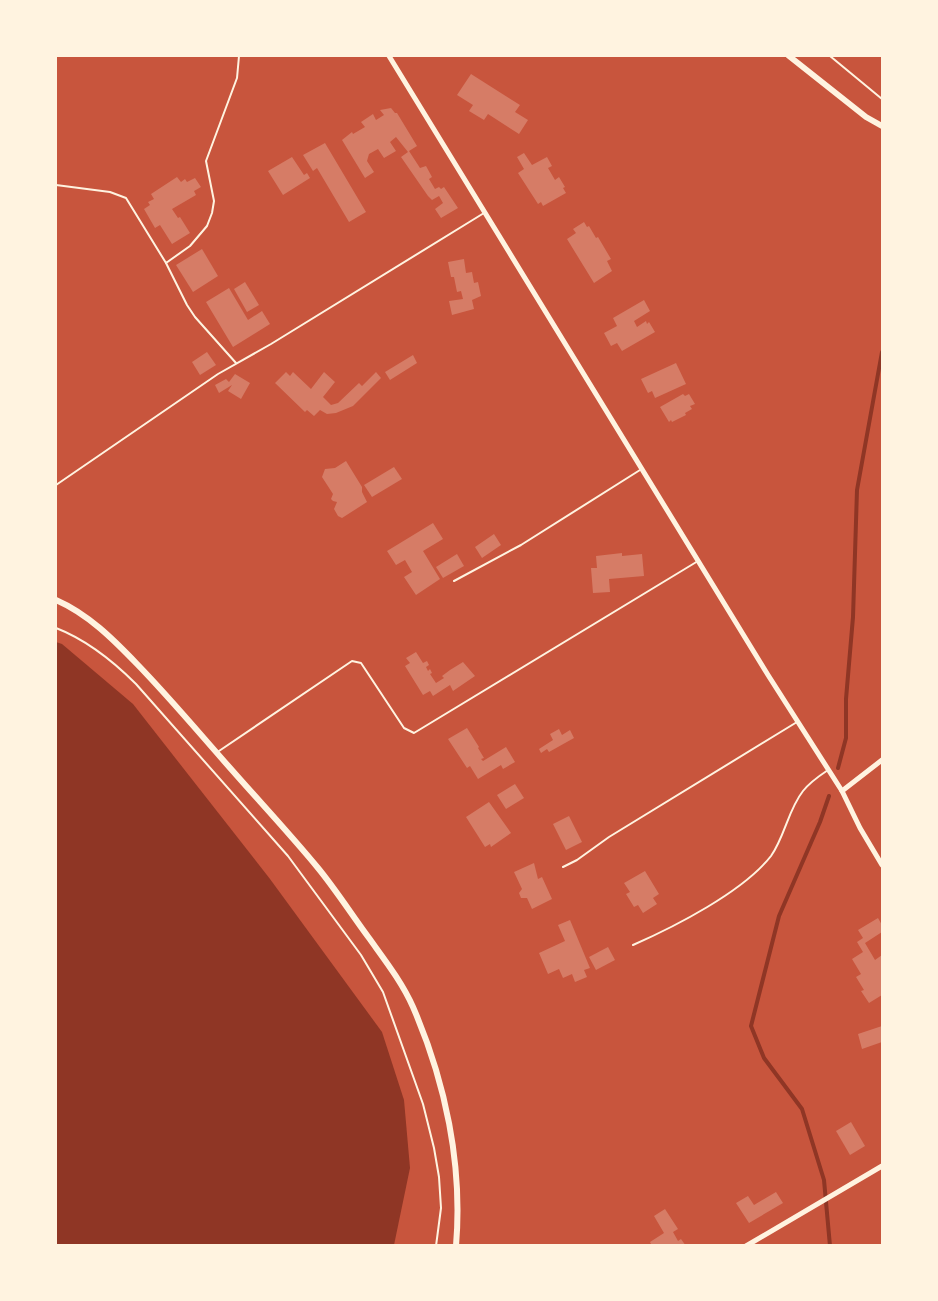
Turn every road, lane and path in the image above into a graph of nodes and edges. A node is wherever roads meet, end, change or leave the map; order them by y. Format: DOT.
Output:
graph roads {
  1 [pos="239,56"];
  2 [pos="388,56"];
  3 [pos="789,56"];
  4 [pos="830,56"];
  5 [pos="882,99"];
  6 [pos="882,126"];
  7 [pos="56,185"];
  8 [pos="484,213"];
  9 [pos="166,263"];
  10 [pos="237,363"];
  11 [pos="642,469"];
  12 [pos="56,485"];
  13 [pos="698,561"];
  14 [pos="454,581"];
  15 [pos="56,600"];
  16 [pos="56,628"];
  17 [pos="797,722"];
  18 [pos="217,752"];
  19 [pos="882,760"];
  20 [pos="880,766"];
  21 [pos="828,770"];
  22 [pos="842,791"];
  23 [pos="882,865"];
  24 [pos="563,867"];
  25 [pos="633,945"];
  26 [pos="882,1166"];
  27 [pos="436,1245"];
  28 [pos="456,1245"];
  29 [pos="746,1245"];
  1 -- 9 [label="lane"];
  2 -- 8 [label="street"];
  3 -- 6 [label="street"];
  4 -- 5 [label="path"];
  7 -- 9 [label="lane"];
  8 -- 10 [label="lane"];
  8 -- 11 [label="street"];
  9 -- 10 [label="lane"];
  10 -- 12 [label="lane"];
  11 -- 13 [label="street"];
  11 -- 14 [label="lane"];
  13 -- 17 [label="street"];
  13 -- 18 [label="lane"];
  15 -- 18 [label="street"];
  16 -- 27 [label="path"];
  17 -- 21 [label="street"];
  17 -- 24 [label="lane"];
  18 -- 28 [label="street"];
  19 -- 20 [label="street"];
  20 -- 22 [label="street"];
  21 -- 22 [label="street"];
  21 -- 25 [label="lane"];
  22 -- 23 [label="street"];
  26 -- 29 [label="street"];
}
